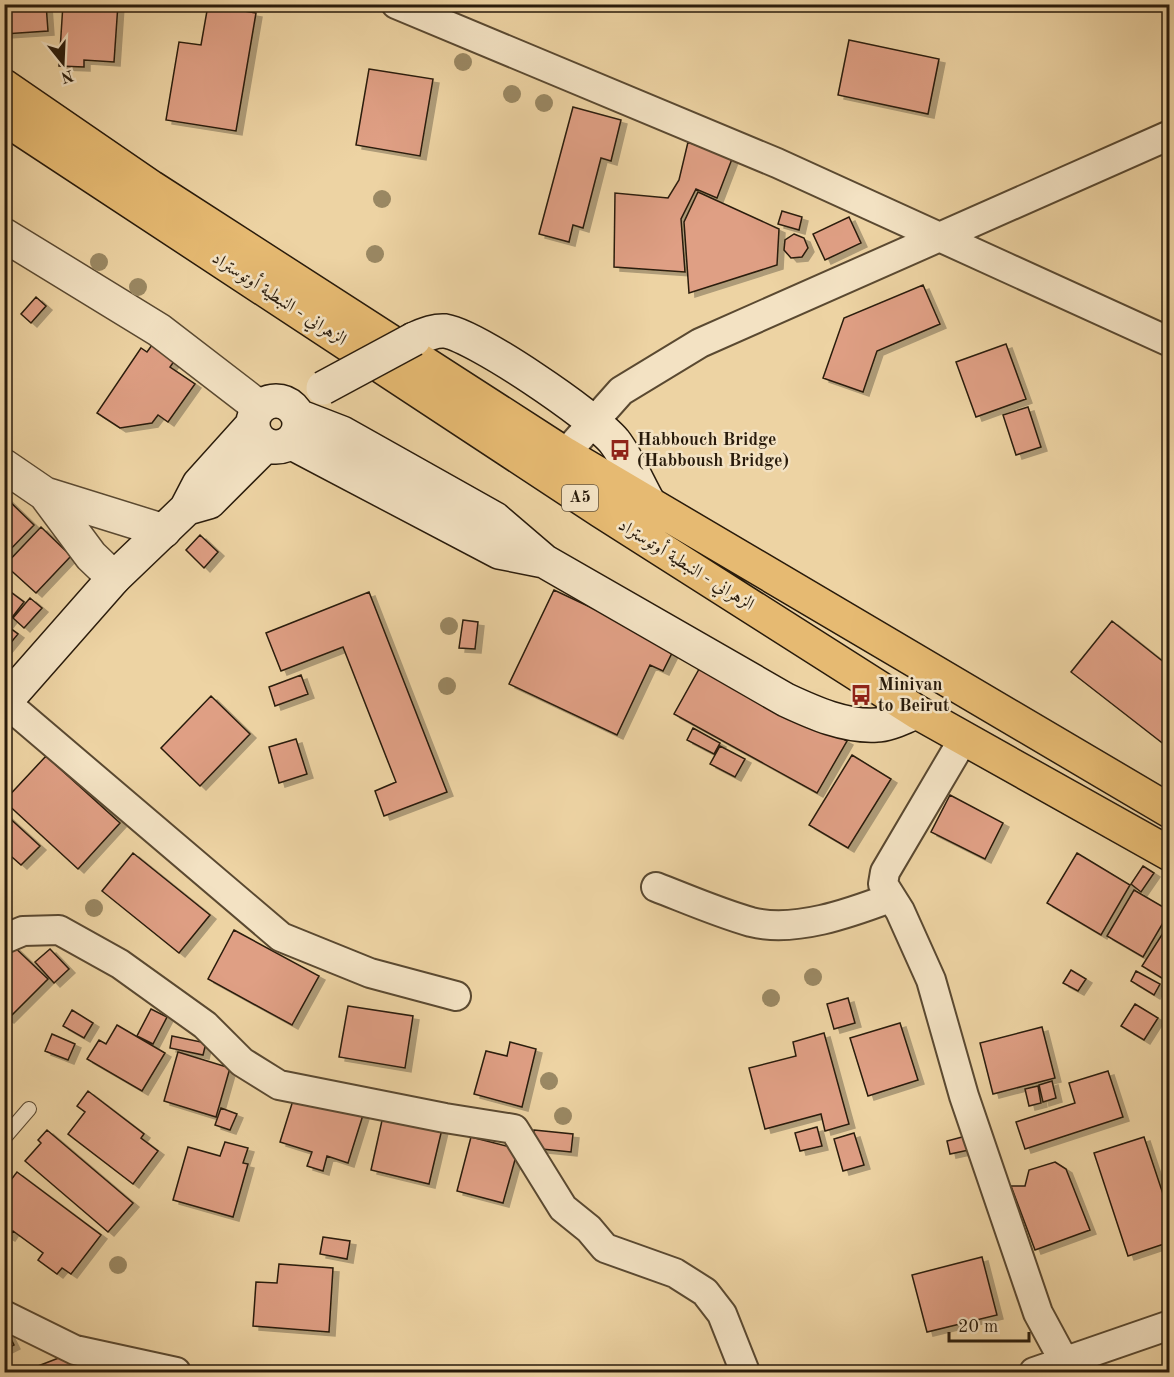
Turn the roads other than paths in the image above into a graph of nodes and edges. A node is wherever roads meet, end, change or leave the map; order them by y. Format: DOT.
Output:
graph roads {
  1 [pos="396,4"];
  2 [pos="4,86"];
  3 [pos="4,118"];
  4 [pos="1170,135"];
  5 [pos="4,235"];
  6 [pos="937,237"];
  7 [pos="1170,342"];
  8 [pos="593,422"];
  9 [pos="276,424"];
  10 [pos="565,453"];
  11 [pos="4,466"];
  12 [pos="45,494"];
  13 [pos="650,505"];
  14 [pos="164,531"];
  15 [pos="114,578"];
  16 [pos="5,703"];
  17 [pos="917,712"];
  18 [pos="964,738"];
  19 [pos="1170,811"];
  20 [pos="1170,854"];
  21 [pos="656,887"];
  22 [pos="890,898"];
  23 [pos="4,939"];
  24 [pos="456,996"];
  25 [pos="29,1109"];
  26 [pos="4,1138"];
  27 [pos="4,1315"];
  28 [pos="1170,1325"];
  29 [pos="1065,1363"];
  30 [pos="176,1372"];
  31 [pos="744,1372"];
  32 [pos="1034,1372"];
  1 -- 6 [label="street"];
  2 -- 10 [label="highway, الزهراني - النبطية أوتوستراد / A5"];
  3 -- 17 [label="highway, الزهراني - النبطية أوتوستراد / A5"];
  4 -- 6 [label="street"];
  5 -- 9 [label="main road"];
  6 -- 7 [label="street"];
  6 -- 8 [label="street"];
  8 -- 9 [label="main road, bridge"];
  8 -- 10 [label="street"];
  8 -- 13 [label="main road"];
  9 -- 14 [label="main road"];
  9 -- 17 [label="main road"];
  10 -- 13 [label="highway, الزهراني - النبطية أوتوستراد / A5"];
  11 -- 12 [label="main road"];
  12 -- 14 [label="main road"];
  12 -- 15 [label="main road"];
  13 -- 19 [label="highway, الزهراني - النبطية أوتوستراد / A5"];
  14 -- 15 [label="main road"];
  15 -- 16 [label="main road"];
  16 -- 24 [label="street"];
  17 -- 18 [label="highway, الزهراني - النبطية أوتوستراد / A5"];
  18 -- 20 [label="highway, الزهراني - النبطية أوتوستراد / A5"];
  18 -- 22 [label="street"];
  21 -- 22 [label="street"];
  22 -- 29 [label="street"];
  23 -- 31 [label="street"];
  25 -- 26 [label="lane"];
  27 -- 30 [label="street"];
  28 -- 29 [label="street"];
  29 -- 32 [label="street"];
}
